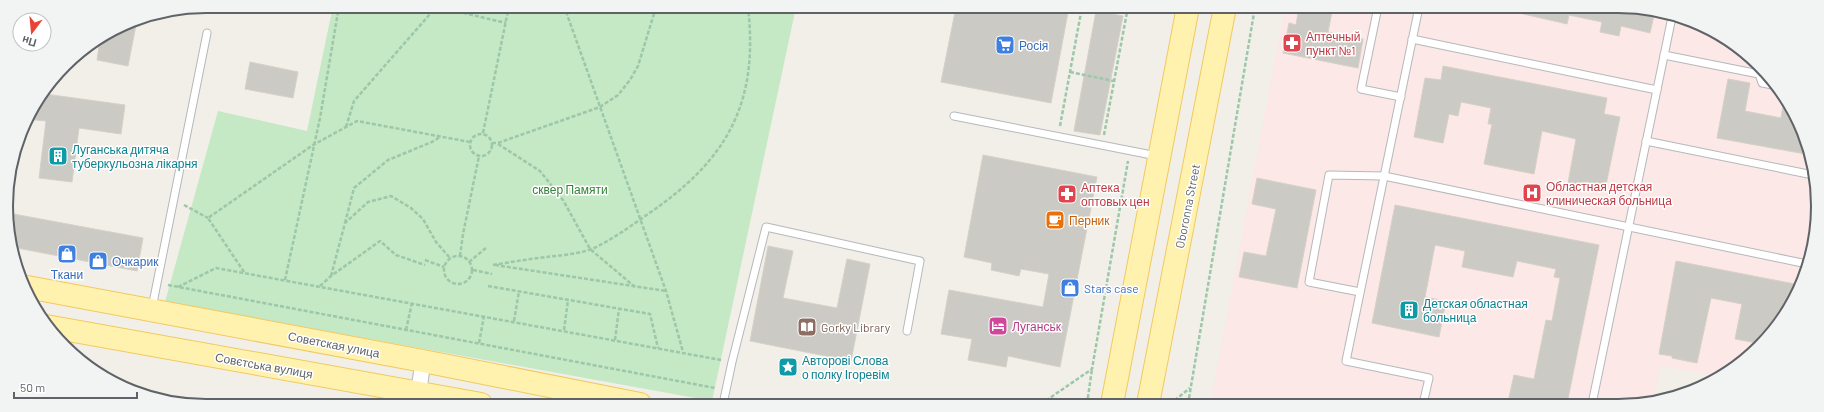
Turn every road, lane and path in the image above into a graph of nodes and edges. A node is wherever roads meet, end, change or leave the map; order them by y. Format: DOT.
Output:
graph roads {
  1 [pos="338,13"];
  2 [pos="431,13"];
  3 [pos="462,13"];
  4 [pos="508,13"];
  5 [pos="566,13"];
  6 [pos="653,13"];
  7 [pos="749,13"];
  8 [pos="1081,13"];
  9 [pos="1127,13"];
  10 [pos="1187,13"];
  11 [pos="1224,13"];
  12 [pos="1253,13"];
  13 [pos="1377,13"];
  14 [pos="1418,13"];
  15 [pos="1671,21"];
  16 [pos="506,23"];
  17 [pos="207,33"];
  18 [pos="1412,39"];
  19 [pos="1664,55"];
  20 [pos="1070,72"];
  21 [pos="1758,74"];
  22 [pos="1760,76"];
  23 [pos="1114,81"];
  24 [pos="1767,84"];
  25 [pos="1657,90"];
  26 [pos="1401,97"];
  27 [pos="600,107"];
  28 [pos="954,116"];
  29 [pos="346,127"];
  30 [pos="483,133"];
  31 [pos="1059,133"];
  32 [pos="440,137"];
  33 [pos="1646,141"];
  34 [pos="470,142"];
  35 [pos="492,143"];
  36 [pos="498,143"];
  37 [pos="313,145"];
  38 [pos="1102,146"];
  39 [pos="1129,151"];
  40 [pos="479,156"];
  41 [pos="1159,157"];
  42 [pos="1808,174"];
  43 [pos="1384,176"];
  44 [pos="174,199"];
  45 [pos="208,218"];
  46 [pos="641,219"];
  47 [pos="345,223"];
  48 [pos="1629,227"];
  49 [pos="486,248"];
  50 [pos="590,249"];
  51 [pos="460,256"];
  52 [pos="450,258"];
  53 [pos="425,260"];
  54 [pos="469,262"];
  55 [pos="1802,263"];
  56 [pos="425,265"];
  57 [pos="444,267"];
  58 [pos="473,270"];
  59 [pos="244,272"];
  60 [pos="492,274"];
  61 [pos="331,276"];
  62 [pos="285,280"];
  63 [pos="158,282"];
  64 [pos="320,286"];
  65 [pos="488,286"];
  66 [pos="178,287"];
  67 [pos="635,287"];
  68 [pos="32,288"];
  69 [pos="519,291"];
  70 [pos="666,291"];
  71 [pos="1360,292"];
  72 [pos="568,300"];
  73 [pos="412,303"];
  74 [pos="619,308"];
  75 [pos="152,310"];
  76 [pos="484,316"];
  77 [pos="514,321"];
  78 [pos="57,328"];
  79 [pos="406,330"];
  80 [pos="564,330"];
  81 [pos="907,331"];
  82 [pos="615,340"];
  83 [pos="479,344"];
  84 [pos="658,348"];
  85 [pos="682,352"];
  86 [pos="423,361"];
  87 [pos="732,362"];
  88 [pos="1092,369"];
  89 [pos="1190,388"];
  90 [pos="726,390"];
  91 [pos="418,398"];
  92 [pos="428,399"];
  93 [pos="615,399"];
  94 [pos="724,399"];
  95 [pos="1048,399"];
  96 [pos="1089,399"];
  97 [pos="1113,399"];
  98 [pos="1149,399"];
  99 [pos="1176,399"];
  100 [pos="1189,399"];
  101 [pos="1425,399"];
  102 [pos="1593,399"];
  1 -- 37 [label="path"];
  2 -- 29 [label="path"];
  3 -- 16 [label="path"];
  4 -- 16 [label="path"];
  5 -- 27 [label="path"];
  6 -- 27 [label="path"];
  7 -- 46 [label="path"];
  8 -- 20 [label="path"];
  9 -- 23 [label="path"];
  10 -- 41 [label="main road"];
  11 -- 98 [label="main road, Oboronna Street"];
  12 -- 89 [label="path"];
  13 -- 26 [label="lane"];
  14 -- 18 [label="lane"];
  15 -- 19 [label="lane"];
  16 -- 30 [label="path"];
  17 -- 44 [label="lane"];
  18 -- 25 [label="lane"];
  18 -- 26 [label="lane"];
  19 -- 21 [label="lane"];
  19 -- 25 [label="lane"];
  20 -- 23 [label="path"];
  20 -- 31 [label="path"];
  22 -- 24 [label="lane"];
  23 -- 38 [label="path"];
  25 -- 33 [label="lane"];
  26 -- 43 [label="lane"];
  27 -- 36 [label="path"];
  27 -- 46 [label="path"];
  28 -- 38 [label="lane"];
  29 -- 32 [label="path"];
  29 -- 37 [label="path"];
  30 -- 34 [label="path"];
  30 -- 35 [label="path"];
  32 -- 34 [label="path"];
  32 -- 47 [label="path"];
  33 -- 42 [label="lane"];
  33 -- 48 [label="lane"];
  34 -- 40 [label="path"];
  35 -- 36 [label="path"];
  35 -- 40 [label="path"];
  36 -- 50 [label="path"];
  37 -- 45 [label="path"];
  37 -- 62 [label="path"];
  38 -- 39 [label="lane"];
  39 -- 41 [label="lane"];
  39 -- 88 [label="path"];
  40 -- 51 [label="path"];
  41 -- 97 [label="main road"];
  43 -- 48 [label="lane"];
  43 -- 71 [label="lane"];
  43 -- 71 [label="lane"];
  44 -- 45 [label="path"];
  44 -- 63 [label="lane"];
  45 -- 59 [label="path"];
  46 -- 50 [label="path"];
  46 -- 70 [label="path"];
  47 -- 52 [label="path"];
  47 -- 61 [label="path"];
  48 -- 55 [label="lane"];
  48 -- 102 [label="lane"];
  49 -- 54 [label="path"];
  50 -- 67 [label="path"];
  50 -- 67 [label="path"];
  51 -- 52 [label="path"];
  51 -- 54 [label="path"];
  52 -- 57 [label="path"];
  53 -- 57 [label="path"];
  54 -- 58 [label="path"];
  56 -- 61 [label="path"];
  57 -- 58 [label="path"];
  58 -- 60 [label="path"];
  59 -- 62 [label="path"];
  59 -- 66 [label="path"];
  61 -- 64 [label="path"];
  62 -- 64 [label="path"];
  63 -- 66 [label="path"];
  63 -- 75 [label="lane"];
  64 -- 73 [label="path"];
  65 -- 69 [label="path"];
  66 -- 79 [label="path"];
  67 -- 70 [label="path"];
  68 -- 75 [label="main road, Советская улица"];
  69 -- 72 [label="path"];
  69 -- 77 [label="path"];
  70 -- 85 [label="path"];
  71 -- 101 [label="lane"];
  72 -- 74 [label="path"];
  72 -- 80 [label="path"];
  73 -- 76 [label="path"];
  73 -- 79 [label="path"];
  74 -- 82 [label="path"];
  74 -- 84 [label="path"];
  75 -- 86 [label="main road, Советская улица"];
  76 -- 77 [label="path"];
  76 -- 83 [label="path"];
  77 -- 80 [label="path"];
  78 -- 91 [label="main road, Совєтська вулиця"];
  79 -- 83 [label="path"];
  80 -- 82 [label="path"];
  81 -- 87 [label="lane"];
  82 -- 84 [label="path"];
  83 -- 90 [label="path"];
  84 -- 85 [label="path"];
  85 -- 87 [label="path"];
  86 -- 91 [label="street"];
  86 -- 93 [label="main road, Советская улица"];
  87 -- 90 [label="lane"];
  88 -- 95 [label="path"];
  88 -- 96 [label="path"];
  89 -- 99 [label="path"];
  89 -- 100 [label="path"];
  90 -- 94 [label="lane"];
  91 -- 92 [label="main road, Совєтська вулиця"];
}
